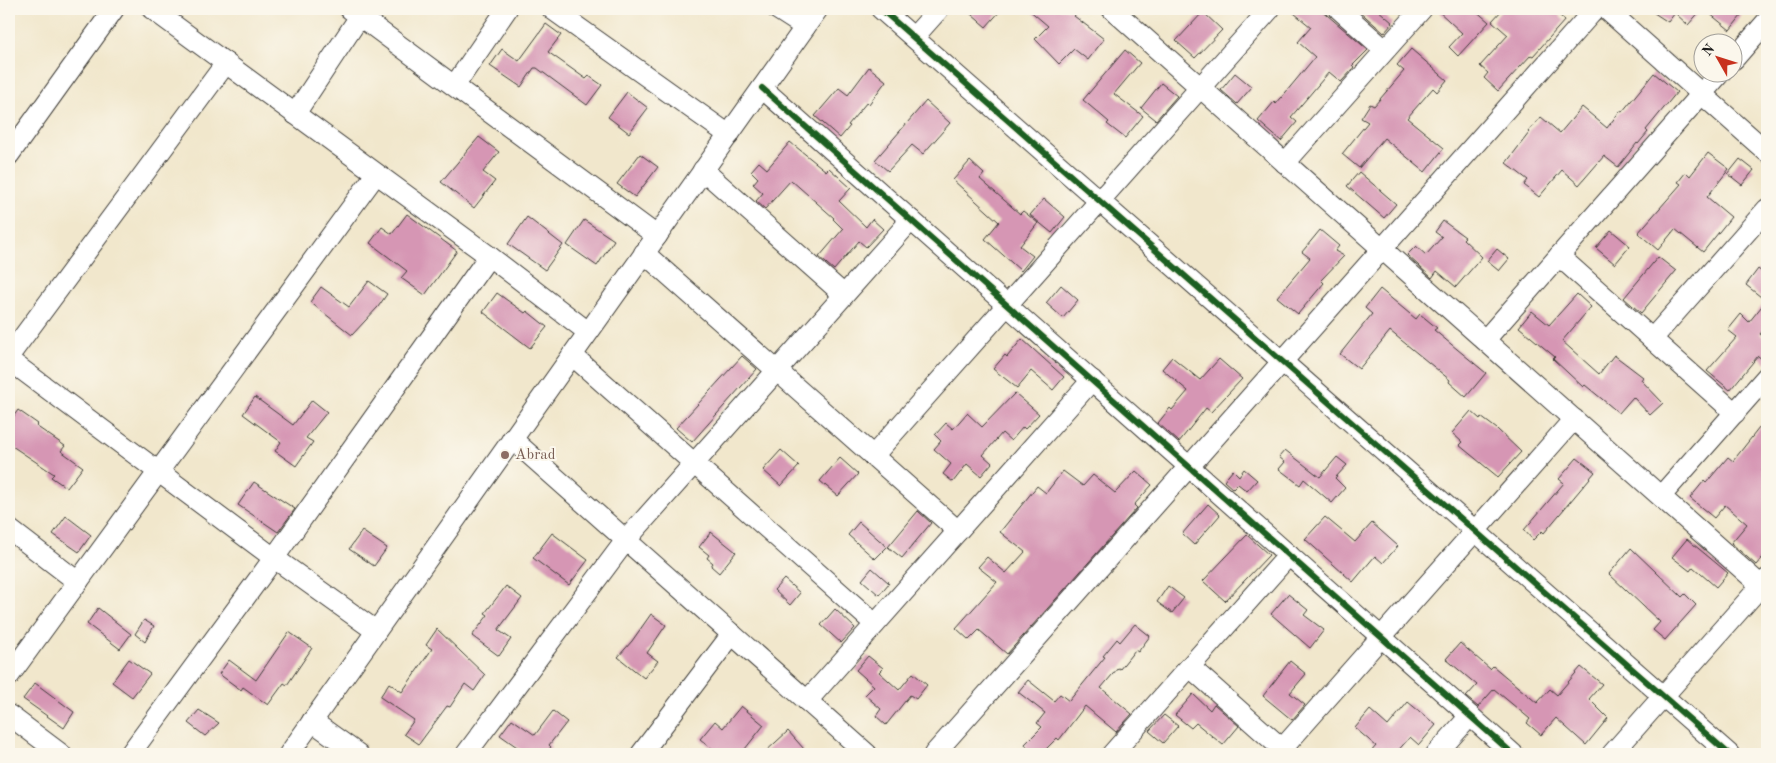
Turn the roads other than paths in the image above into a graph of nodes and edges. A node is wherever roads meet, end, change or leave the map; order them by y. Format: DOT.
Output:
graph roads {
  1 [pos="114,9"];
  2 [pos="152,9"];
  3 [pos="507,9"];
  4 [pos="552,9"];
  5 [pos="777,9"];
  6 [pos="818,9"];
  7 [pos="881,9"];
  8 [pos="939,9"];
  9 [pos="1112,9"];
  10 [pos="1270,9"];
  11 [pos="1339,9"];
  12 [pos="1422,9"];
  13 [pos="1595,9"];
  14 [pos="1606,9"];
  15 [pos="355,13"];
  16 [pos="1767,21"];
  17 [pos="805,27"];
  18 [pos="914,37"];
  19 [pos="1744,47"];
  20 [pos="1385,50"];
  21 [pos="226,63"];
  22 [pos="1713,82"];
  23 [pos="455,85"];
  24 [pos="762,88"];
  25 [pos="1200,88"];
  26 [pos="1702,94"];
  27 [pos="295,114"];
  28 [pos="729,135"];
  29 [pos="1767,152"];
  30 [pos="9,155"];
  31 [pos="1285,163"];
  32 [pos="703,170"];
  33 [pos="376,174"];
  34 [pos="1100,201"];
  35 [pos="1767,209"];
  36 [pos="911,220"];
  37 [pos="657,236"];
  38 [pos="1382,249"];
  39 [pos="644,253"];
  40 [pos="490,256"];
  41 [pos="1559,256"];
  42 [pos="844,295"];
  43 [pos="1007,305"];
  44 [pos="588,332"];
  45 [pos="1652,339"];
  46 [pos="1485,340"];
  47 [pos="572,355"];
  48 [pos="9,356"];
  49 [pos="9,360"];
  50 [pos="1282,362"];
  51 [pos="776,371"];
  52 [pos="1767,376"];
  53 [pos="1092,380"];
  54 [pos="1735,413"];
  55 [pos="1574,419"];
  56 [pos="512,439"];
  57 [pos="873,456"];
  58 [pos="694,464"];
  59 [pos="1190,466"];
  60 [pos="159,472"];
  61 [pos="1661,496"];
  62 [pos="9,529"];
  63 [pos="958,531"];
  64 [pos="1475,531"];
  65 [pos="626,540"];
  66 [pos="1289,555"];
  67 [pos="274,558"];
  68 [pos="78,582"];
  69 [pos="1765,585"];
  70 [pos="875,624"];
  71 [pos="376,631"];
  72 [pos="732,634"];
  73 [pos="1381,637"];
  74 [pos="1190,667"];
  75 [pos="9,676"];
  76 [pos="1663,696"];
  77 [pos="807,701"];
  78 [pos="9,715"];
  79 [pos="1470,716"];
  80 [pos="312,721"];
  81 [pos="1285,751"];
  82 [pos="61,754"];
  83 [pos="130,754"];
  84 [pos="288,754"];
  85 [pos="358,754"];
  86 [pos="466,754"];
  87 [pos="641,754"];
  88 [pos="867,754"];
  89 [pos="934,754"];
  90 [pos="1112,754"];
  91 [pos="1436,754"];
  92 [pos="1514,754"];
  93 [pos="1612,754"];
  94 [pos="1729,754"];
  1 -- 30 [label="street"];
  2 -- 21 [label="street"];
  3 -- 23 [label="street"];
  4 -- 28 [label="street"];
  5 -- 17 [label="street"];
  6 -- 17 [label="street"];
  7 -- 18 [label="street"];
  8 -- 18 [label="street"];
  9 -- 25 [label="street"];
  10 -- 25 [label="street"];
  11 -- 20 [label="street"];
  12 -- 20 [label="street"];
  13 -- 38 [label="street"];
  14 -- 26 [label="street"];
  15 -- 23 [label="street"];
  15 -- 27 [label="street"];
  16 -- 19 [label="street"];
  17 -- 24 [label="street"];
  18 -- 34 [label="street"];
  20 -- 31 [label="street"];
  21 -- 27 [label="street"];
  21 -- 48 [label="street"];
  22 -- 26 [label="street"];
  23 -- 37 [label="street"];
  24 -- 28 [label="street"];
  24 -- 36 [label="street"];
  25 -- 31 [label="street"];
  25 -- 34 [label="street"];
  26 -- 29 [label="street"];
  26 -- 41 [label="street"];
  27 -- 33 [label="street"];
  28 -- 32 [label="street"];
  31 -- 38 [label="street"];
  32 -- 37 [label="street"];
  32 -- 42 [label="street"];
  33 -- 40 [label="street"];
  33 -- 60 [label="street"];
  34 -- 43 [label="street"];
  34 -- 50 [label="street"];
  35 -- 45 [label="street"];
  36 -- 42 [label="street"];
  36 -- 43 [label="street"];
  37 -- 39 [label="street"];
  38 -- 46 [label="street"];
  38 -- 50 [label="street"];
  39 -- 44 [label="street"];
  39 -- 51 [label="street"];
  40 -- 44 [label="street"];
  40 -- 67 [label="street"];
  41 -- 45 [label="street"];
  41 -- 46 [label="street"];
  42 -- 51 [label="street"];
  43 -- 53 [label="street"];
  43 -- 57 [label="street"];
  44 -- 47 [label="street"];
  45 -- 54 [label="street"];
  46 -- 55 [label="street"];
  47 -- 56 [label="street"];
  47 -- 58 [label="street"];
  49 -- 60 [label="street"];
  50 -- 59 [label="street"];
  50 -- 64 [label="street"];
  51 -- 57 [label="street"];
  51 -- 58 [label="street"];
  52 -- 54 [label="street"];
  53 -- 59 [label="street"];
  53 -- 63 [label="street"];
  54 -- 61 [label="street"];
  55 -- 61 [label="street"];
  55 -- 64 [label="street"];
  56 -- 65 [label="street"];
  56 -- 71 [label="street"];
  57 -- 63 [label="street"];
  58 -- 65 [label="street"];
  58 -- 70 [label="street"];
  59 -- 66 [label="street"];
  59 -- 89 [label="street"];
  60 -- 67 [label="street"];
  60 -- 68 [label="street"];
  61 -- 69 [label="street"];
  62 -- 68 [label="street"];
  63 -- 70 [label="street"];
  64 -- 73 [label="street"];
  64 -- 76 [label="street"];
  65 -- 72 [label="street"];
  65 -- 86 [label="street"];
  66 -- 73 [label="street"];
  66 -- 74 [label="street"];
  67 -- 71 [label="street"];
  67 -- 83 [label="street"];
  68 -- 75 [label="street"];
  69 -- 76 [label="street"];
  70 -- 77 [label="street"];
  71 -- 80 [label="street"];
  72 -- 77 [label="street"];
  72 -- 87 [label="street"];
  73 -- 79 [label="street"];
  73 -- 81 [label="street"];
  74 -- 81 [label="street"];
  74 -- 90 [label="street"];
  76 -- 93 [label="street"];
  76 -- 94 [label="street"];
  77 -- 88 [label="street"];
  78 -- 82 [label="street"];
  79 -- 91 [label="street"];
  79 -- 92 [label="street"];
  80 -- 84 [label="street"];
  80 -- 85 [label="street"];
}
